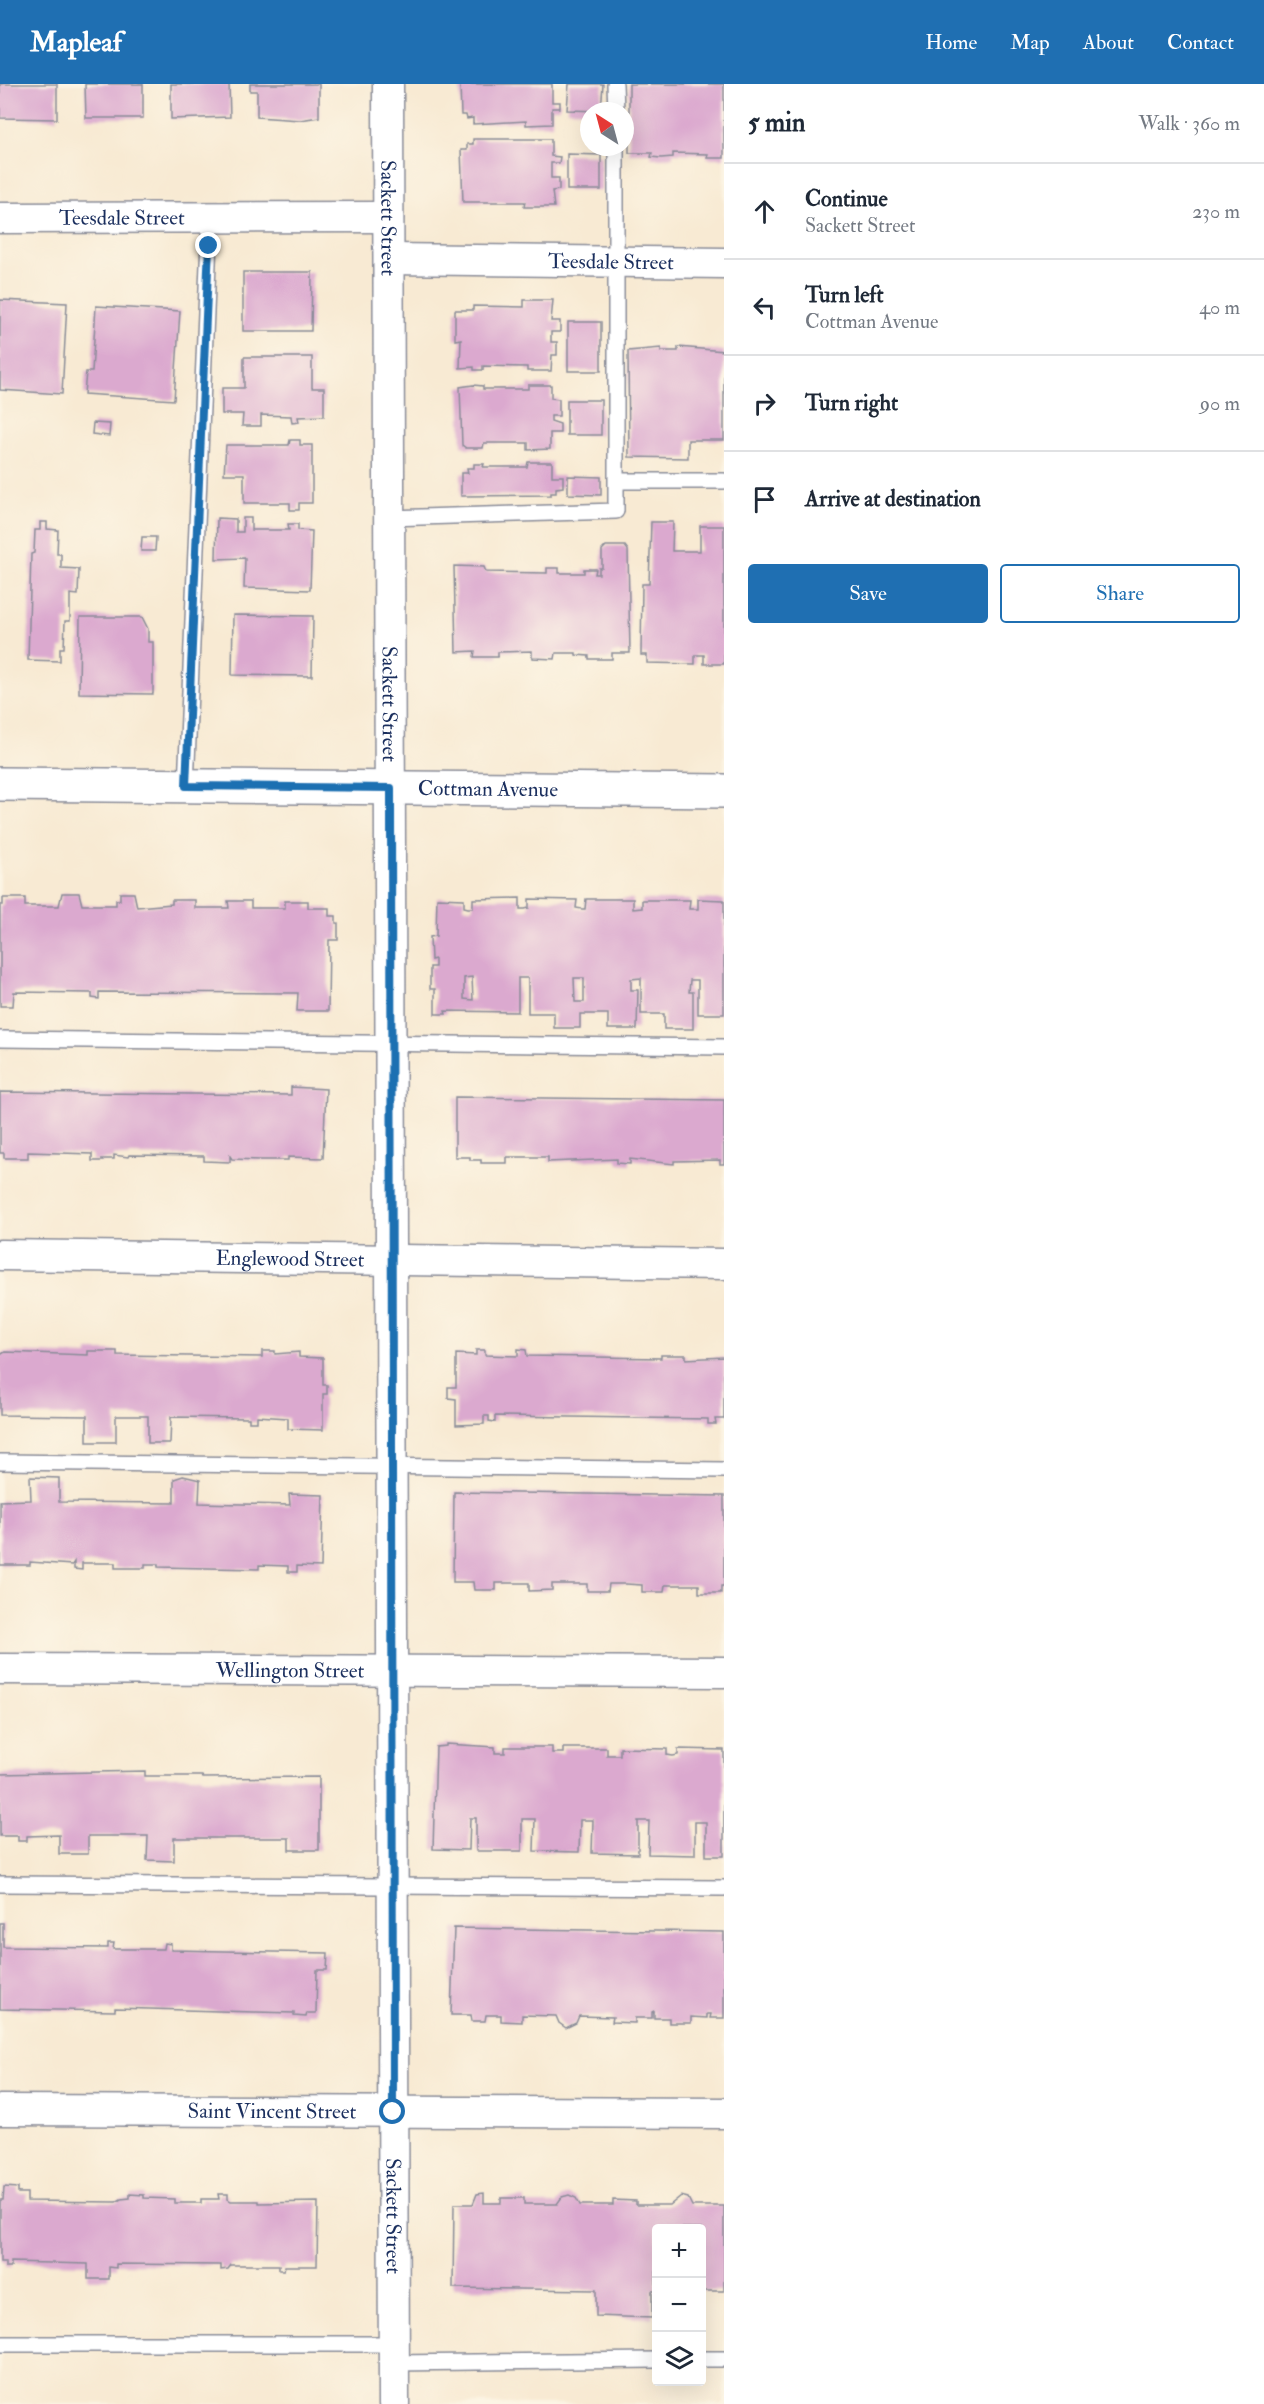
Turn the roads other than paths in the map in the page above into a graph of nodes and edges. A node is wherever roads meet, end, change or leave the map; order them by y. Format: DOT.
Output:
graph roads {
  1 [pos="388,84"];
  2 [pos="615,84"];
  3 [pos="616,102"];
  4 [pos="616,156"];
  5 [pos="210,217"];
  6 [pos="388,217"];
  7 [pos="0,218"];
  8 [pos="388,259"];
  9 [pos="617,262"];
  10 [pos="724,263"];
  11 [pos="616,481"];
  12 [pos="724,481"];
  13 [pos="388,518"];
  14 [pos="0,784"];
  15 [pos="186,786"];
  16 [pos="391,788"];
  17 [pos="724,791"];
  18 [pos="0,1039"];
  19 [pos="392,1043"];
  20 [pos="724,1047"];
  21 [pos="0,1255"];
  22 [pos="392,1260"];
  23 [pos="724,1264"];
  24 [pos="0,1462"];
  25 [pos="393,1467"];
  26 [pos="724,1470"];
  27 [pos="0,1669"];
  28 [pos="394,1671"];
  29 [pos="724,1672"];
  30 [pos="0,1884"];
  31 [pos="393,1887"];
  32 [pos="724,1888"];
  33 [pos="0,2110"];
  34 [pos="393,2112"];
  35 [pos="724,2113"];
  36 [pos="0,2344"];
  37 [pos="393,2353"];
  38 [pos="706,2359"];
  39 [pos="724,2359"];
  40 [pos="652,2360"];
  41 [pos="394,2404"];
  1 -- 6 [label="street, Sackett Street"];
  2 -- 3 [label="lane"];
  4 -- 9 [label="lane"];
  5 -- 6 [label="street, Teesdale Street"];
  5 -- 7 [label="street, Teesdale Street"];
  5 -- 15 [label="lane"];
  6 -- 8 [label="street, Sackett Street"];
  8 -- 9 [label="street, Teesdale Street"];
  8 -- 13 [label="street, Sackett Street"];
  9 -- 10 [label="street, Teesdale Street"];
  9 -- 11 [label="lane"];
  11 -- 12 [label="lane"];
  11 -- 13 [label="lane"];
  13 -- 16 [label="street, Sackett Street"];
  14 -- 15 [label="main road, Cottman Avenue"];
  15 -- 16 [label="main road, Cottman Avenue"];
  16 -- 17 [label="main road, Cottman Avenue"];
  16 -- 19 [label="street, Sackett Street"];
  18 -- 19 [label="lane"];
  19 -- 20 [label="lane"];
  19 -- 22 [label="street, Sackett Street"];
  21 -- 22 [label="street, Englewood Street"];
  22 -- 23 [label="street, Englewood Street"];
  22 -- 25 [label="street, Sackett Street"];
  24 -- 25 [label="lane"];
  25 -- 26 [label="lane"];
  25 -- 28 [label="street, Sackett Street"];
  27 -- 28 [label="street, Wellington Street"];
  28 -- 29 [label="street, Wellington Street"];
  28 -- 31 [label="street, Sackett Street"];
  30 -- 31 [label="lane"];
  31 -- 32 [label="lane"];
  31 -- 34 [label="street, Sackett Street"];
  33 -- 34 [label="street, Saint Vincent Street"];
  34 -- 35 [label="street, Saint Vincent Street"];
  34 -- 37 [label="street, Sackett Street"];
  36 -- 37 [label="lane"];
  37 -- 40 [label="lane"];
  37 -- 41 [label="street, Sackett Street"];
  38 -- 39 [label="lane"];
}
